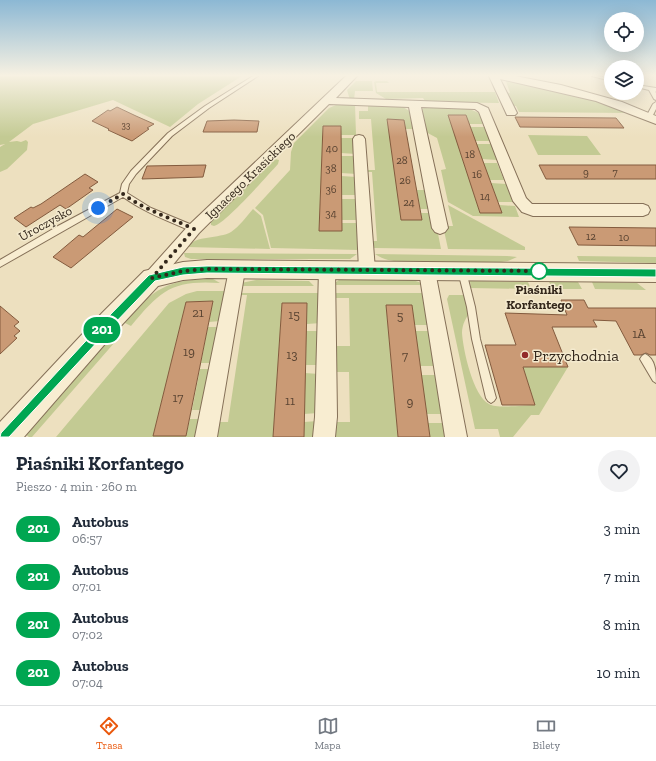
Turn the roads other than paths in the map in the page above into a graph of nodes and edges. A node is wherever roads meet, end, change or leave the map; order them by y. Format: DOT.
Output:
graph roads {
  1 [pos="225,96"];
  2 [pos="332,96"];
  3 [pos="503,96"];
  4 [pos="594,96"];
  5 [pos="327,101"];
  6 [pos="414,103"];
  7 [pos="656,104"];
  8 [pos="511,113"];
  9 [pos="652,119"];
  10 [pos="359,138"];
  11 [pos="123,194"];
  12 [pos="643,210"];
  13 [pos="440,228"];
  14 [pos="194,229"];
  15 [pos="0,264"];
  16 [pos="237,270"];
  17 [pos="327,270"];
  18 [pos="367,270"];
  19 [pos="427,271"];
  20 [pos="462,271"];
  21 [pos="656,273"];
  22 [pos="152,278"];
  23 [pos="645,359"];
  24 [pos="656,378"];
  25 [pos="491,398"];
  26 [pos="5,437"];
  27 [pos="206,437"];
  28 [pos="324,437"];
  29 [pos="456,437"];
  1 -- 11 [label="lane"];
  2 -- 5 [label="street, Ignacego Krasickiego"];
  3 -- 8 [label="street"];
  4 -- 9 [label="street"];
  5 -- 6 [label="street"];
  5 -- 14 [label="street, Ignacego Krasickiego"];
  6 -- 12 [label="street"];
  6 -- 13 [label="street"];
  7 -- 9 [label="lane"];
  10 -- 18 [label="street"];
  11 -- 14 [label="lane"];
  11 -- 15 [label="lane, Uroczysko"];
  14 -- 22 [label="street, Ignacego Krasickiego"];
  16 -- 17 [label="street"];
  16 -- 22 [label="street"];
  16 -- 27 [label="street"];
  17 -- 18 [label="street"];
  17 -- 28 [label="street"];
  18 -- 19 [label="street"];
  19 -- 20 [label="street"];
  19 -- 29 [label="street"];
  20 -- 21 [label="street"];
  20 -- 25 [label="lane"];
  22 -- 26 [label="street, Ignacego Krasickiego"];
  23 -- 24 [label="lane"];
}
